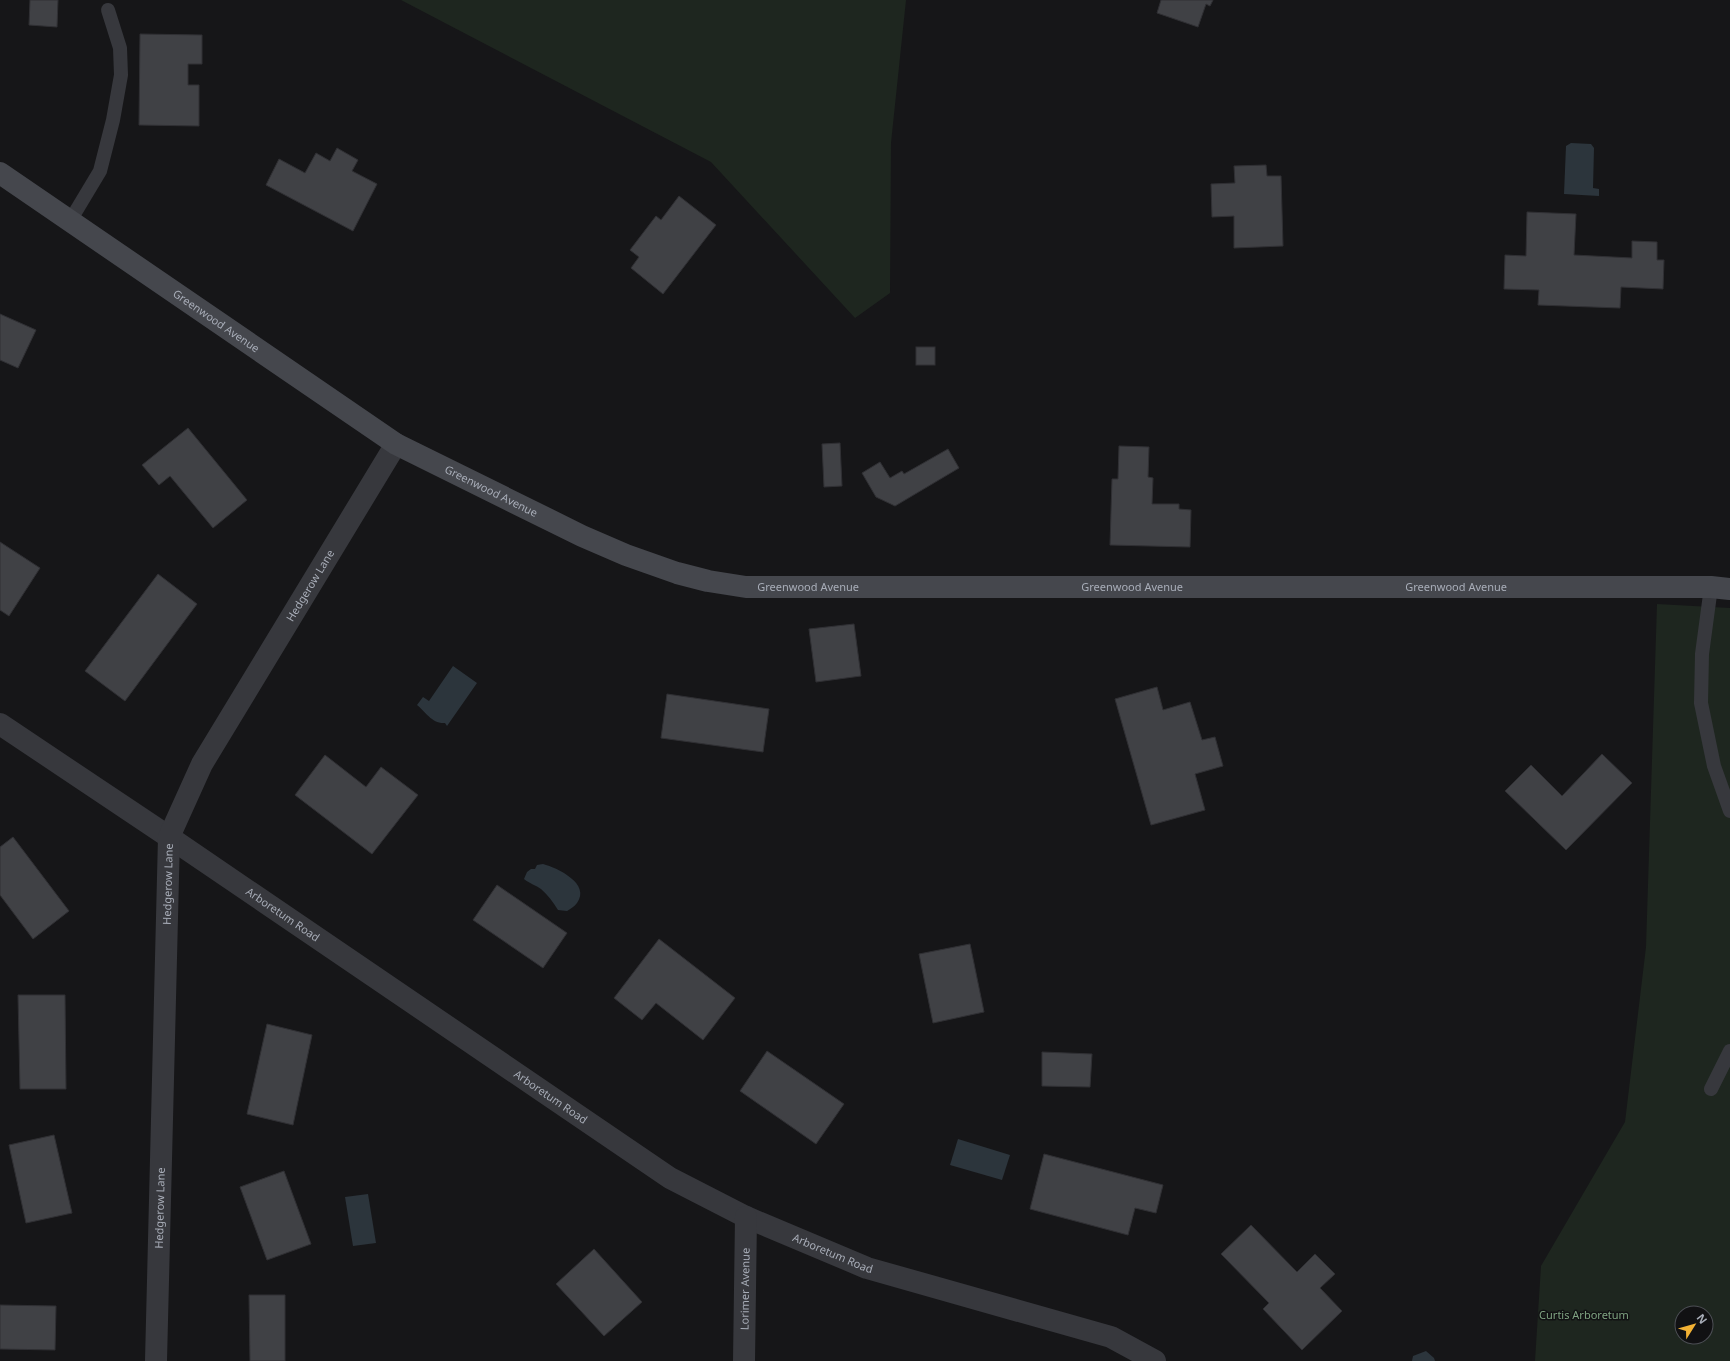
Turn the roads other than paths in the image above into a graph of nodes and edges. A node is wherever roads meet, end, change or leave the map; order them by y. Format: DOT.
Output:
graph roads {
  1 [pos="108,10"];
  2 [pos="0,173"];
  3 [pos="70,221"];
  4 [pos="396,444"];
  5 [pos="1720,588"];
  6 [pos="0,724"];
  7 [pos="1730,811"];
  8 [pos="169,837"];
  9 [pos="1730,1051"];
  10 [pos="1711,1089"];
  11 [pos="746,1217"];
  12 [pos="156,1361"];
  13 [pos="744,1361"];
  14 [pos="1155,1361"];
  1 -- 3 [label="lane"];
  2 -- 3 [label="main road, Greenwood Avenue"];
  3 -- 4 [label="main road, Greenwood Avenue"];
  4 -- 5 [label="main road, Greenwood Avenue"];
  4 -- 8 [label="street, Hedgerow Lane"];
  5 -- 7 [label="lane"];
  6 -- 8 [label="street, Arboretum Road"];
  8 -- 11 [label="street, Arboretum Road"];
  8 -- 12 [label="street, Hedgerow Lane"];
  9 -- 10 [label="lane"];
  11 -- 13 [label="street, Lorimer Avenue"];
  11 -- 14 [label="street, Arboretum Road"];
}
